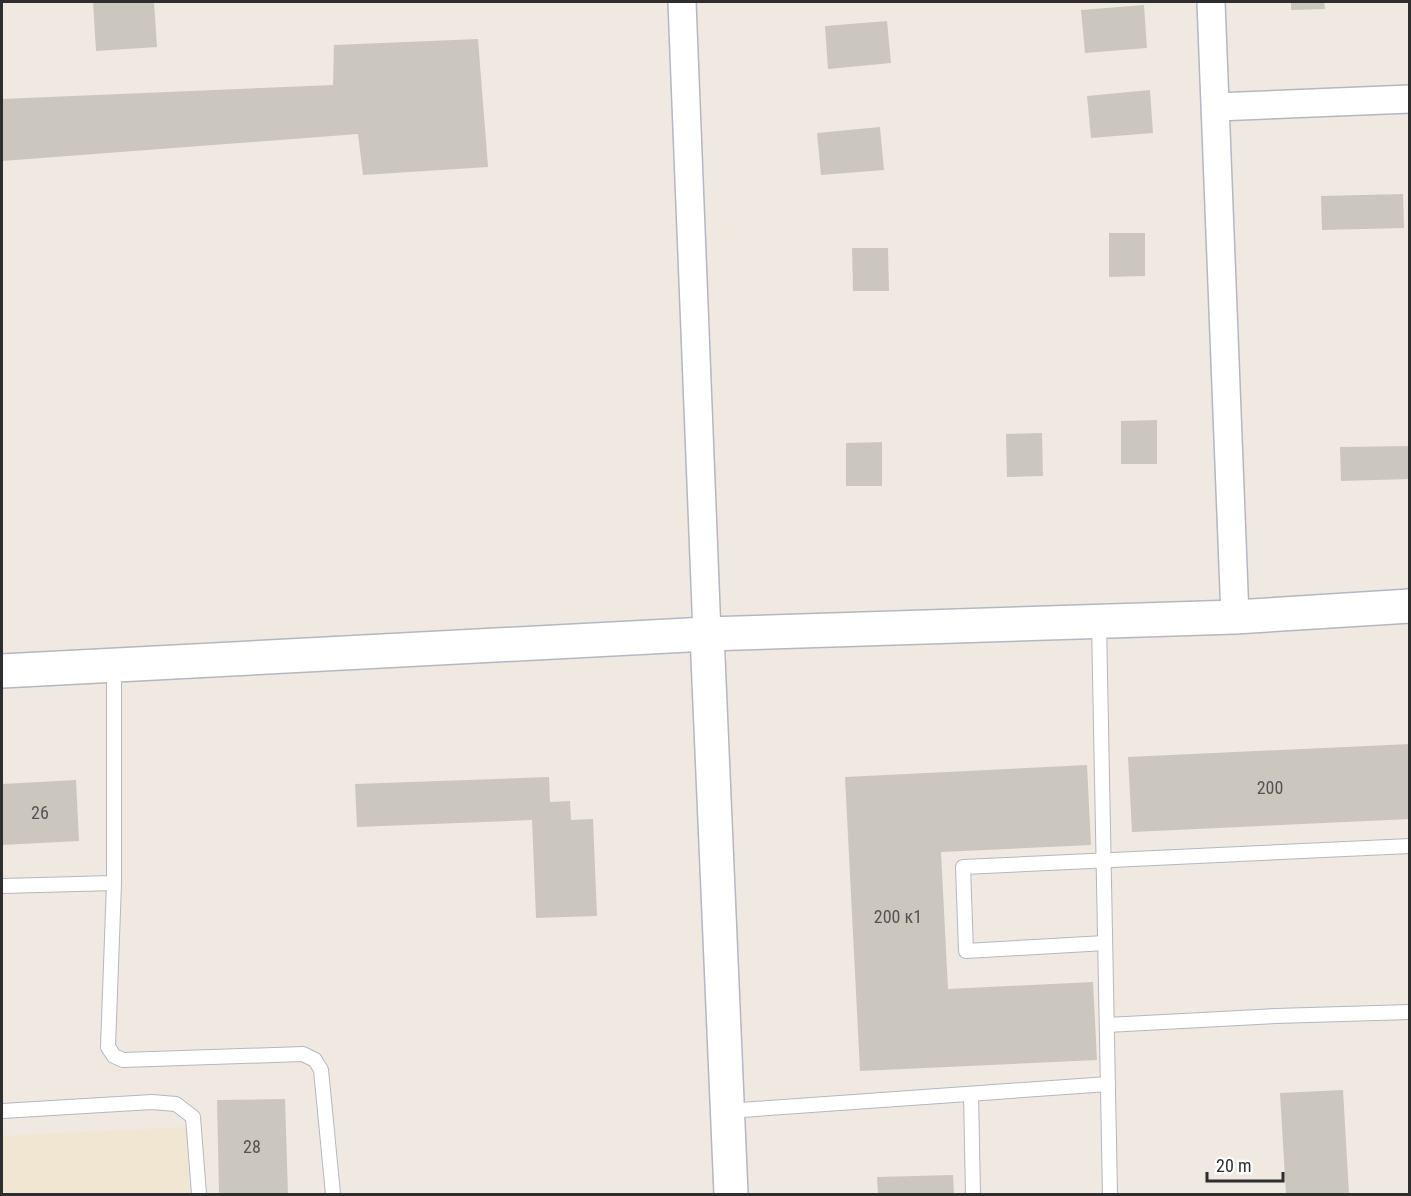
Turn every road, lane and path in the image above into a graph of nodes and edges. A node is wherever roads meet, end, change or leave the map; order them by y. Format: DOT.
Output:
graph roads {
  1 [pos="682,2"];
  2 [pos="1211,2"];
  3 [pos="1410,99"];
  4 [pos="1216,107"];
  5 [pos="1410,606"];
  6 [pos="1235,618"];
  7 [pos="1099,622"];
  8 [pos="707,634"];
  9 [pos="114,665"];
  10 [pos="2,671"];
  11 [pos="1410,846"];
  12 [pos="1104,860"];
  13 [pos="114,883"];
  14 [pos="2,886"];
  15 [pos="1105,943"];
  16 [pos="1410,1012"];
  17 [pos="1107,1025"];
  18 [pos="1108,1084"];
  19 [pos="971,1094"];
  20 [pos="2,1111"];
  21 [pos="727,1111"];
  22 [pos="199,1194"];
  23 [pos="333,1194"];
  24 [pos="731,1194"];
  25 [pos="973,1194"];
  26 [pos="1110,1194"];
  1 -- 8 [label="street"];
  2 -- 4 [label="street"];
  3 -- 4 [label="street"];
  4 -- 6 [label="street"];
  5 -- 6 [label="street"];
  6 -- 7 [label="street"];
  7 -- 8 [label="street"];
  7 -- 12 [label="lane"];
  8 -- 9 [label="street"];
  8 -- 21 [label="street"];
  9 -- 10 [label="street"];
  9 -- 13 [label="lane"];
  11 -- 12 [label="lane"];
  12 -- 15 [label="lane"];
  12 -- 15 [label="lane"];
  13 -- 14 [label="lane"];
  13 -- 23 [label="lane"];
  15 -- 17 [label="lane"];
  16 -- 17 [label="lane"];
  17 -- 18 [label="lane"];
  18 -- 19 [label="lane"];
  18 -- 26 [label="lane"];
  19 -- 21 [label="lane"];
  19 -- 25 [label="lane"];
  20 -- 22 [label="lane"];
  21 -- 24 [label="street"];
}
